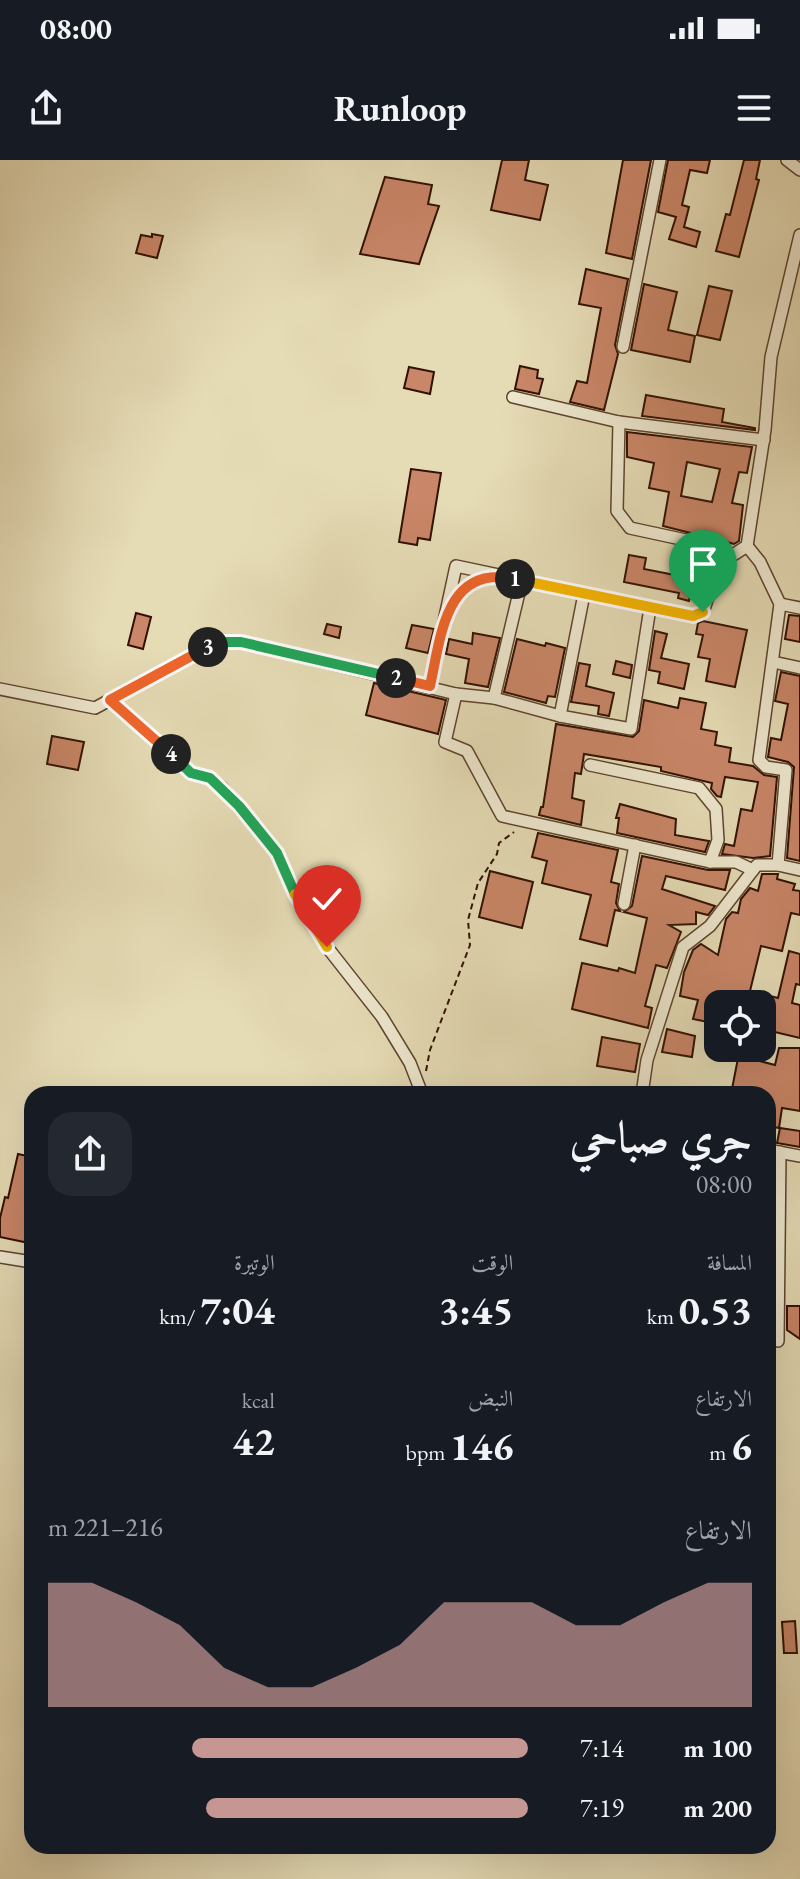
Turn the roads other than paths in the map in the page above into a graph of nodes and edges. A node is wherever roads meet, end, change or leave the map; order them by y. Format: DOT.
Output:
graph roads {
  1 [pos="660,160"];
  2 [pos="787,160"];
  3 [pos="800,170"];
  4 [pos="800,235"];
  5 [pos="623,347"];
  6 [pos="513,397"];
  7 [pos="619,422"];
  8 [pos="764,440"];
  9 [pos="747,546"];
  10 [pos="730,557"];
  11 [pos="522,580"];
  12 [pos="584,594"];
  13 [pos="780,604"];
  14 [pos="650,608"];
  15 [pos="800,608"];
  16 [pos="773,662"];
  17 [pos="800,668"];
  18 [pos="430,686"];
  19 [pos="0,689"];
  20 [pos="456,694"];
  21 [pos="494,698"];
  22 [pos="110,700"];
  23 [pos="560,716"];
  24 [pos="590,765"];
  25 [pos="786,770"];
  26 [pos="800,772"];
  27 [pos="635,845"];
  28 [pos="710,862"];
  29 [pos="778,865"];
  30 [pos="753,870"];
  31 [pos="800,870"];
  32 [pos="624,904"];
  33 [pos="419,1086"];
  34 [pos="643,1086"];
  35 [pos="776,1151"];
  36 [pos="800,1156"];
  37 [pos="776,1246"];
  38 [pos="0,1257"];
  39 [pos="24,1261"];
  40 [pos="778,1341"];
  1 -- 5 [label="street"];
  2 -- 3 [label="street"];
  4 -- 8 [label="street"];
  6 -- 7 [label="street"];
  7 -- 8 [label="street"];
  7 -- 10 [label="street"];
  8 -- 9 [label="street"];
  9 -- 10 [label="street"];
  9 -- 13 [label="street"];
  10 -- 14 [label="street"];
  11 -- 12 [label="street"];
  11 -- 18 [label="street"];
  11 -- 21 [label="street"];
  12 -- 14 [label="street"];
  12 -- 23 [label="street"];
  13 -- 15 [label="street"];
  13 -- 16 [label="street"];
  14 -- 23 [label="street"];
  16 -- 17 [label="street"];
  16 -- 25 [label="street"];
  18 -- 20 [label="street"];
  18 -- 22 [label="street"];
  19 -- 22 [label="street"];
  20 -- 21 [label="street"];
  20 -- 27 [label="street"];
  21 -- 23 [label="street"];
  22 -- 33 [label="street"];
  24 -- 28 [label="street"];
  25 -- 26 [label="street"];
  25 -- 29 [label="street"];
  27 -- 28 [label="street"];
  27 -- 32 [label="street"];
  28 -- 30 [label="street"];
  29 -- 30 [label="street"];
  29 -- 31 [label="street"];
  30 -- 34 [label="street"];
  35 -- 36 [label="street"];
  37 -- 40 [label="street"];
  38 -- 39 [label="street"];
}
